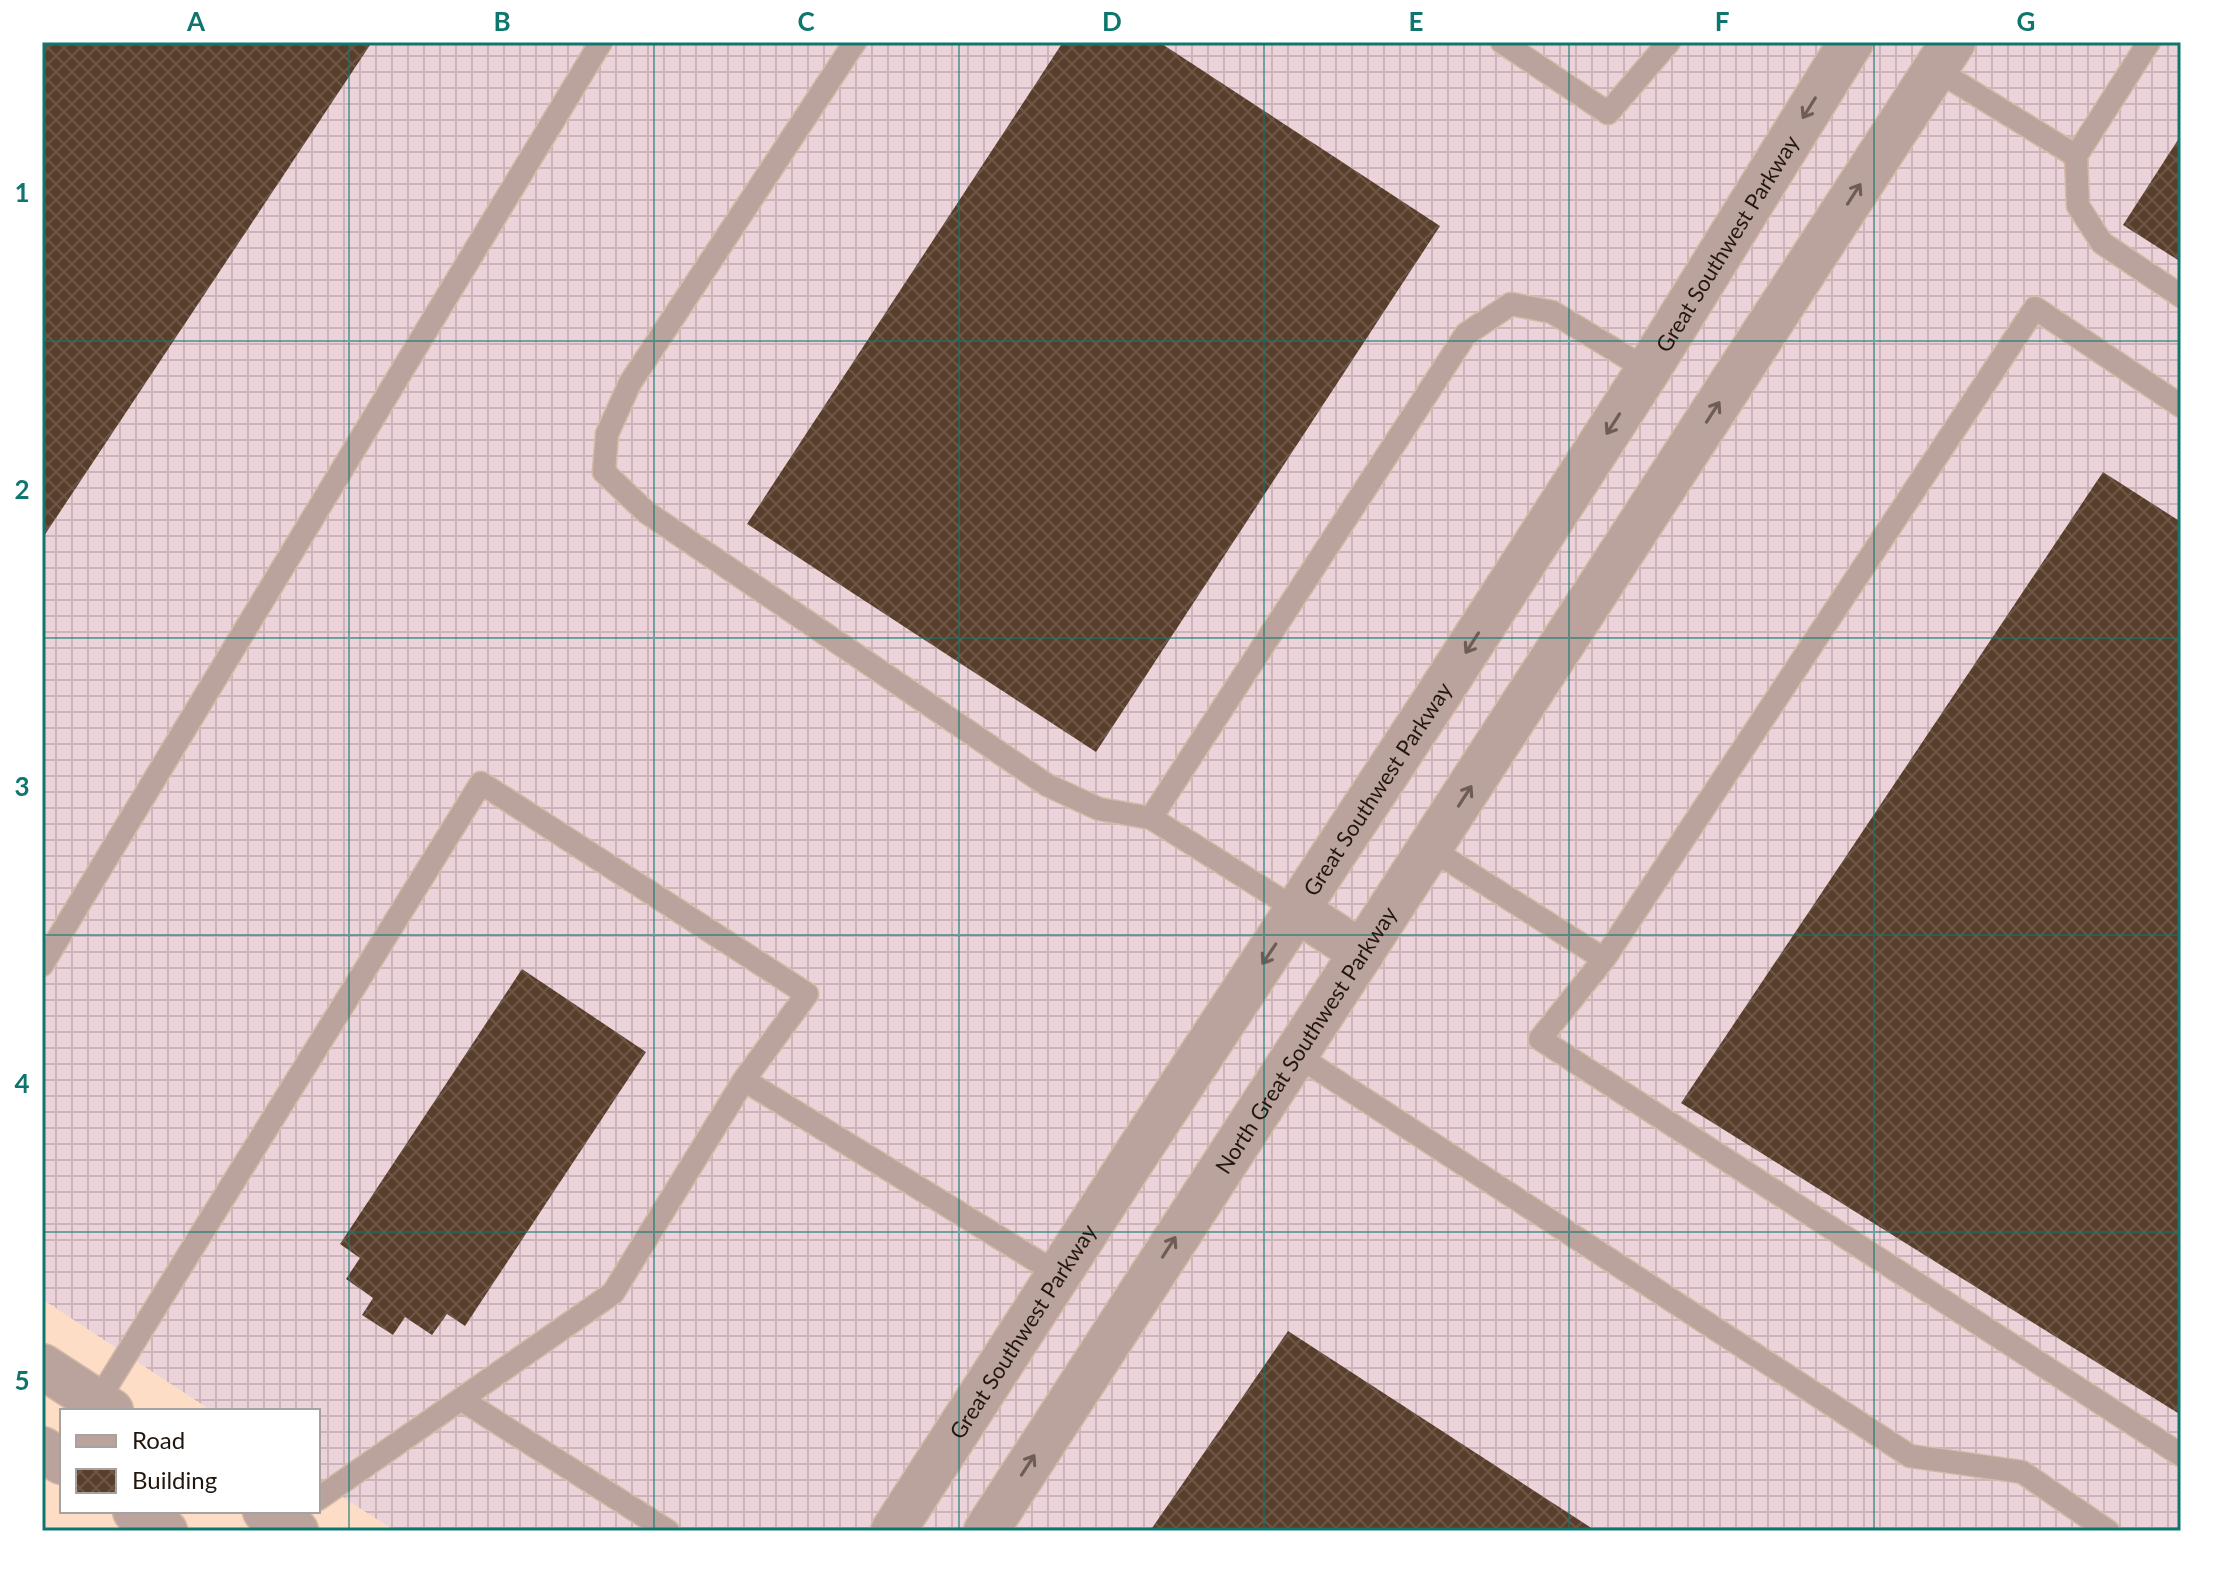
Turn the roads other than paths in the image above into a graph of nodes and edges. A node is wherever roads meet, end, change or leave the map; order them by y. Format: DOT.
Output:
graph roads {
  1 [pos="601,42"];
  2 [pos="855,42"];
  3 [pos="1502,42"];
  4 [pos="1669,42"];
  5 [pos="1851,42"];
  6 [pos="2149,42"];
  7 [pos="1944,56"];
  8 [pos="2076,156"];
  9 [pos="2181,296"];
  10 [pos="1648,370"];
  11 [pos="2181,406"];
  12 [pos="1151,818"];
  13 [pos="1431,849"];
  14 [pos="1297,910"];
  15 [pos="1362,953"];
  16 [pos="1604,959"];
  17 [pos="42,965"];
  18 [pos="1295,1054"];
  19 [pos="744,1080"];
  20 [pos="1058,1274"];
  21 [pos="42,1366"];
  22 [pos="462,1400"];
  23 [pos="104,1406"];
  24 [pos="42,1449"];
  25 [pos="2181,1455"];
  26 [pos="60,1461"];
  27 [pos="320,1497"];
  28 [pos="138,1513"];
  29 [pos="165,1531"];
  30 [pos="668,1531"];
  31 [pos="893,1531"];
  32 [pos="986,1531"];
  33 [pos="2108,1531"];
  1 -- 17 [label="lane"];
  2 -- 12 [label="lane"];
  3 -- 4 [label="lane"];
  5 -- 10 [label="street, Great Southwest Parkway, one-way"];
  6 -- 8 [label="lane"];
  7 -- 8 [label="lane"];
  13 -- 7 [label="street, North Great Southwest Parkway, one-way"];
  8 -- 9 [label="lane"];
  10 -- 12 [label="lane"];
  10 -- 14 [label="street, Great Southwest Parkway, one-way"];
  11 -- 16 [label="lane"];
  12 -- 14 [label="lane"];
  13 -- 15 [label="street, North Great Southwest Parkway"];
  13 -- 16 [label="lane"];
  14 -- 15 [label="street"];
  14 -- 20 [label="street, Great Southwest Parkway, one-way"];
  15 -- 18 [label="street, North Great Southwest Parkway"];
  16 -- 25 [label="lane"];
  32 -- 18 [label="street, North Great Southwest Parkway, one-way"];
  18 -- 33 [label="lane"];
  19 -- 20 [label="lane"];
  19 -- 22 [label="lane"];
  19 -- 23 [label="lane"];
  20 -- 31 [label="street, Great Southwest Parkway"];
  21 -- 23 [label="street"];
  22 -- 27 [label="lane"];
  22 -- 30 [label="lane"];
  24 -- 26 [label="street"];
  28 -- 29 [label="street"];
}
